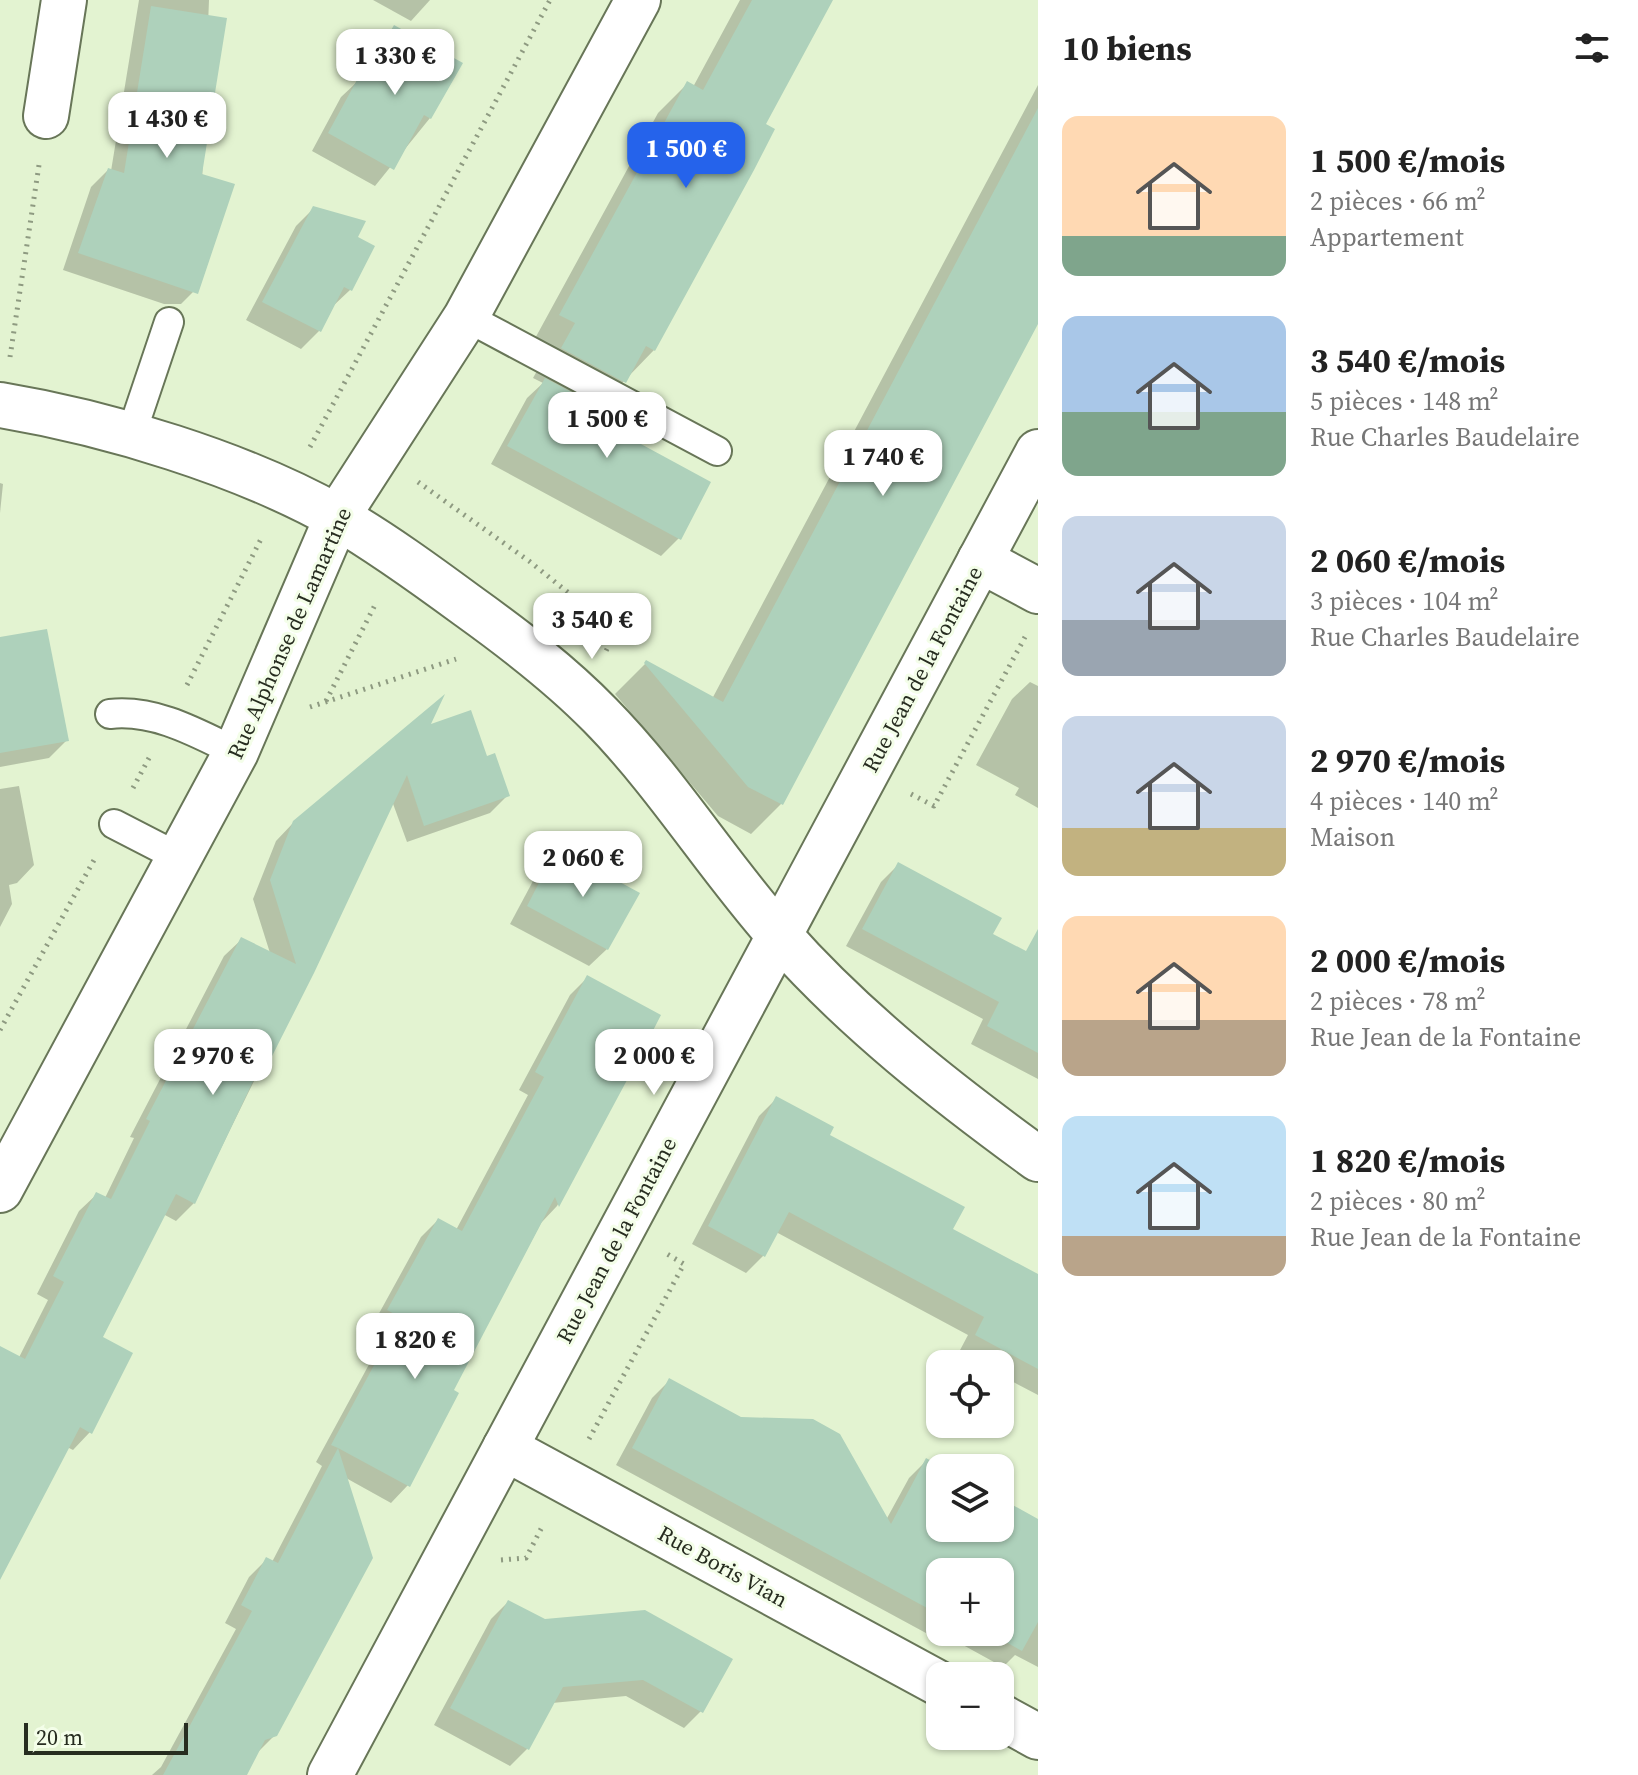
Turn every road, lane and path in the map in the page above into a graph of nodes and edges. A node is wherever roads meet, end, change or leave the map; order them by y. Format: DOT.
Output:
graph roads {
  1 [pos="64,0"];
  2 [pos="638,0"];
  3 [pos="46,116"];
  4 [pos="466,317"];
  5 [pos="169,322"];
  6 [pos="1,405"];
  7 [pos="131,435"];
  8 [pos="717,451"];
  9 [pos="1038,452"];
  10 [pos="377,455"];
  11 [pos="337,517"];
  12 [pos="399,558"];
  13 [pos="980,560"];
  14 [pos="1034,608"];
  15 [pos="514,640"];
  16 [pos="580,697"];
  17 [pos="325,702"];
  18 [pos="110,714"];
  19 [pos="242,740"];
  20 [pos="867,771"];
  21 [pos="114,824"];
  22 [pos="180,858"];
  23 [pos="779,935"];
  24 [pos="1038,1159"];
  25 [pos="0,1190"];
  26 [pos="622,1228"];
  27 [pos="505,1448"];
  28 [pos="567,1481"];
  29 [pos="450,1550"];
  30 [pos="926,1676"];
  31 [pos="1014,1724"];
  32 [pos="1038,1737"];
  33 [pos="330,1775"];
  1 -- 3 [label="street"];
  2 -- 4 [label="street, Rue Alphonse de Lamartine"];
  3 -- 6 [label="path"];
  4 -- 8 [label="lane"];
  4 -- 10 [label="street, Rue Alphonse de Lamartine"];
  5 -- 7 [label="lane"];
  6 -- 7 [label="street"];
  7 -- 11 [label="street"];
  9 -- 13 [label="street, Rue Jean de la Fontaine"];
  10 -- 11 [label="street, Rue Alphonse de Lamartine"];
  10 -- 16 [label="path"];
  11 -- 12 [label="street"];
  11 -- 19 [label="street, Rue Alphonse de Lamartine"];
  12 -- 15 [label="street"];
  12 -- 17 [label="path"];
  13 -- 14 [label="street"];
  13 -- 20 [label="street, Rue Jean de la Fontaine"];
  14 -- 20 [label="path"];
  15 -- 16 [label="street"];
  15 -- 17 [label="path"];
  16 -- 23 [label="street"];
  17 -- 19 [label="path"];
  18 -- 19 [label="lane"];
  19 -- 22 [label="street, Rue Alphonse de Lamartine"];
  20 -- 23 [label="street, Rue Jean de la Fontaine"];
  21 -- 22 [label="lane"];
  22 -- 25 [label="street, Rue Alphonse de Lamartine"];
  23 -- 24 [label="street"];
  23 -- 26 [label="street, Rue Jean de la Fontaine"];
  26 -- 27 [label="street, Rue Jean de la Fontaine"];
  26 -- 28 [label="path"];
  27 -- 28 [label="street, Rue Boris Vian"];
  27 -- 29 [label="street, Rue Jean de la Fontaine"];
  28 -- 29 [label="path"];
  28 -- 30 [label="street, Rue Boris Vian"];
  29 -- 33 [label="street, Rue Jean de la Fontaine"];
  31 -- 32 [label="street"];
}
